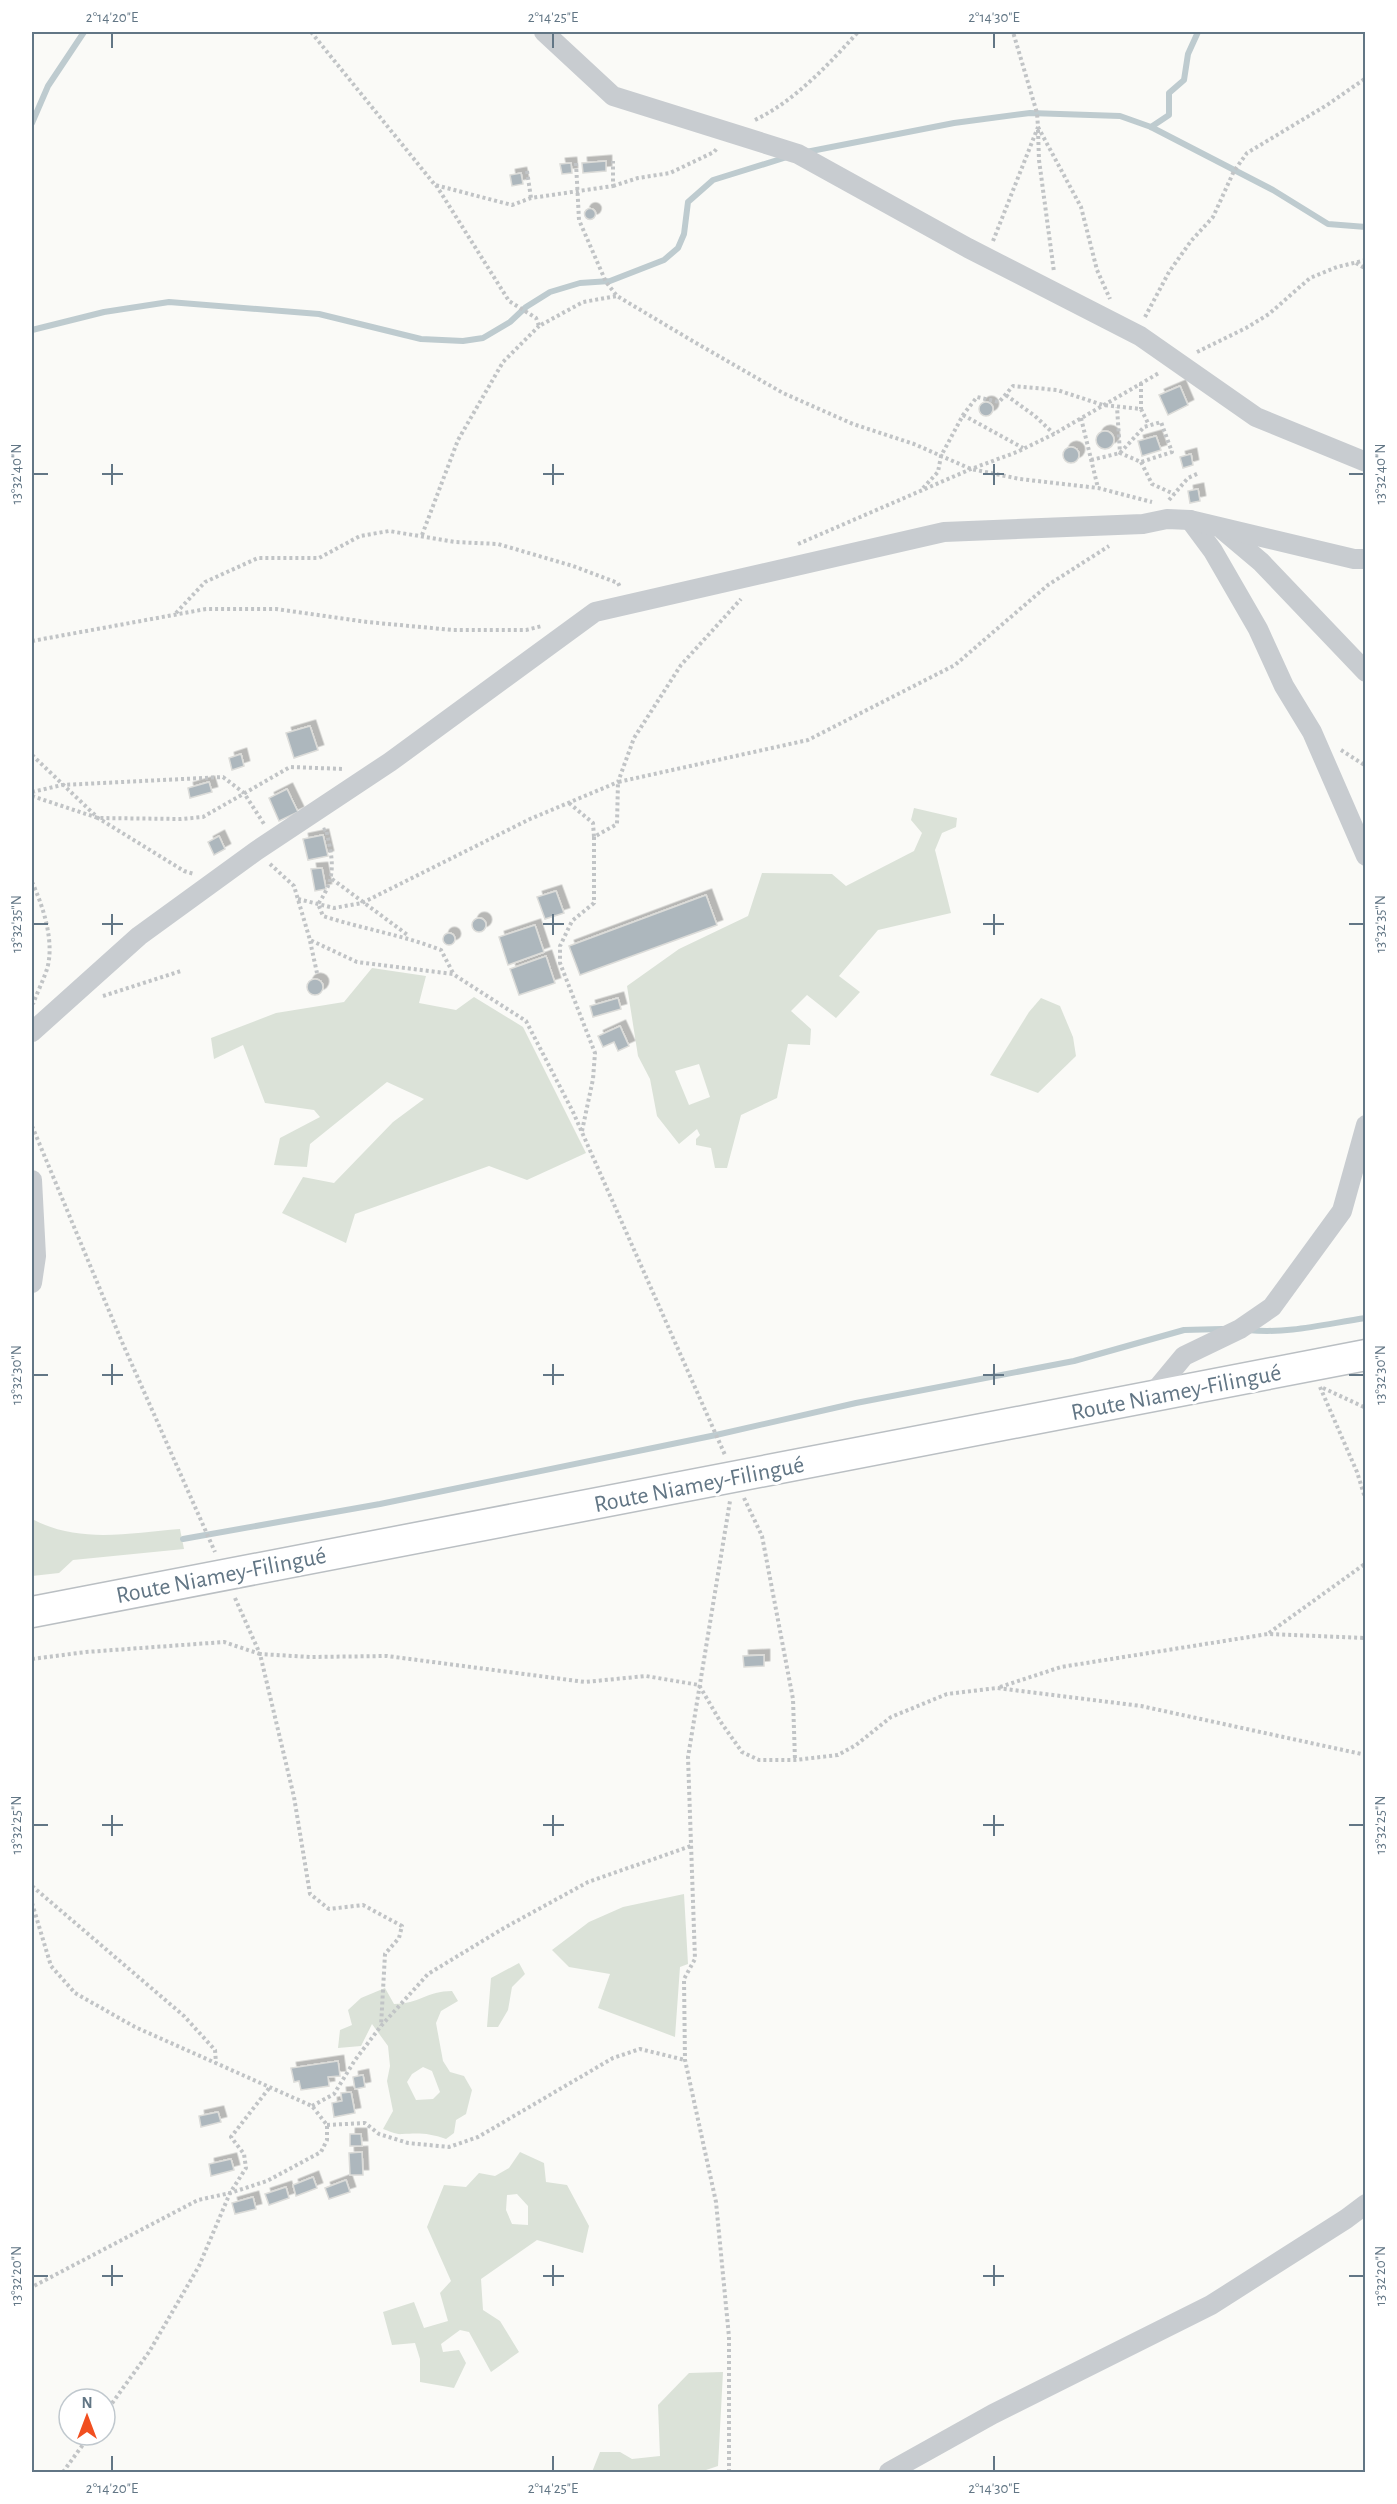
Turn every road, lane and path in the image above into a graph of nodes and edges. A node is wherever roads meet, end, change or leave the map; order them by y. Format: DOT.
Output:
graph roads {
  1 [pos="310,32"];
  2 [pos="544,32"];
  3 [pos="1013,32"];
  4 [pos="1365,78"];
  5 [pos="1038,126"];
  6 [pos="613,161"];
  7 [pos="576,164"];
  8 [pos="527,171"];
  9 [pos="435,184"];
  10 [pos="576,191"];
  11 [pos="531,198"];
  12 [pos="989,259"];
  13 [pos="1365,260"];
  14 [pos="1355,263"];
  15 [pos="1365,269"];
  16 [pos="1056,293"];
  17 [pos="617,296"];
  18 [pos="538,326"];
  19 [pos="1129,330"];
  20 [pos="1178,362"];
  21 [pos="1141,383"];
  22 [pos="1005,395"];
  23 [pos="1103,405"];
  24 [pos="1117,407"];
  25 [pos="1142,409"];
  26 [pos="963,415"];
  27 [pos="1081,418"];
  28 [pos="1149,425"];
  29 [pos="1054,434"];
  30 [pos="1023,448"];
  31 [pos="1120,453"];
  32 [pos="941,456"];
  33 [pos="1091,460"];
  34 [pos="1141,462"];
  35 [pos="1365,462"];
  36 [pos="971,469"];
  37 [pos="1199,473"];
  38 [pos="1098,488"];
  39 [pos="921,490"];
  40 [pos="1174,494"];
  41 [pos="1156,504"];
  42 [pos="1190,520"];
  43 [pos="1143,524"];
  44 [pos="1217,526"];
  45 [pos="422,535"];
  46 [pos="792,547"];
  47 [pos="1365,559"];
  48 [pos="765,573"];
  49 [pos="628,604"];
  50 [pos="176,614"];
  51 [pos="549,624"];
  52 [pos="32,641"];
  53 [pos="1365,672"];
  54 [pos="32,756"];
  55 [pos="378,770"];
  56 [pos="618,782"];
  57 [pos="62,785"];
  58 [pos="244,793"];
  59 [pos="32,794"];
  60 [pos="569,803"];
  61 [pos="98,818"];
  62 [pos="316,831"];
  63 [pos="594,837"];
  64 [pos="274,839"];
  65 [pos="256,851"];
  66 [pos="1365,856"];
  67 [pos="332,879"];
  68 [pos="215,881"];
  69 [pos="32,882"];
  70 [pos="297,899"];
  71 [pos="362,903"];
  72 [pos="318,904"];
  73 [pos="412,939"];
  74 [pos="310,940"];
  75 [pos="181,971"];
  76 [pos="317,973"];
  77 [pos="453,974"];
  78 [pos="102,996"];
  79 [pos="32,1008"];
  80 [pos="32,1032"];
  81 [pos="1365,1125"];
  82 [pos="32,1126"];
  83 [pos="582,1132"];
  84 [pos="32,1180"];
  85 [pos="32,1283"];
  86 [pos="1365,1355"];
  87 [pos="1150,1397"];
  88 [pos="1365,1408"];
  89 [pos="734,1477"];
  90 [pos="1365,1501"];
  91 [pos="1365,1563"];
  92 [pos="225,1575"];
  93 [pos="32,1612"];
  94 [pos="1268,1634"];
  95 [pos="1365,1638"];
  96 [pos="260,1654"];
  97 [pos="32,1659"];
  98 [pos="699,1686"];
  99 [pos="997,1688"];
  100 [pos="1365,1755"];
  101 [pos="795,1760"];
  102 [pos="691,1846"];
  103 [pos="32,1886"];
  104 [pos="32,1904"];
  105 [pos="381,2026"];
  106 [pos="685,2060"];
  107 [pos="216,2063"];
  108 [pos="270,2087"];
  109 [pos="312,2106"];
  110 [pos="327,2125"];
  111 [pos="230,2193"];
  112 [pos="1365,2204"];
  113 [pos="32,2287"];
  114 [pos="117,2397"];
  115 [pos="81,2447"];
  116 [pos="63,2472"];
  117 [pos="729,2472"];
  118 [pos="889,2472"];
  1 -- 9 [label="path"];
  2 -- 12 [label="street"];
  3 -- 5 [label="path"];
  4 -- 19 [label="path"];
  5 -- 12 [label="path"];
  5 -- 16 [label="path"];
  5 -- 19 [label="path"];
  6 -- 10 [label="path"];
  7 -- 10 [label="path"];
  8 -- 11 [label="path"];
  9 -- 11 [label="path"];
  9 -- 18 [label="path"];
  10 -- 11 [label="path"];
  10 -- 17 [label="path"];
  12 -- 16 [label="street"];
  13 -- 14 [label="path"];
  14 -- 15 [label="path"];
  14 -- 20 [label="path"];
  16 -- 19 [label="street"];
  17 -- 18 [label="path"];
  17 -- 32 [label="path"];
  18 -- 45 [label="path"];
  19 -- 20 [label="street"];
  20 -- 21 [label="path"];
  20 -- 35 [label="street"];
  21 -- 23 [label="path"];
  21 -- 25 [label="path"];
  22 -- 23 [label="path"];
  22 -- 26 [label="path"];
  22 -- 29 [label="path"];
  23 -- 24 [label="path"];
  23 -- 27 [label="path"];
  24 -- 25 [label="path"];
  24 -- 31 [label="path"];
  25 -- 28 [label="path"];
  26 -- 30 [label="path"];
  26 -- 32 [label="path"];
  27 -- 29 [label="path"];
  27 -- 33 [label="path"];
  28 -- 31 [label="path"];
  28 -- 34 [label="path"];
  29 -- 30 [label="path"];
  30 -- 36 [label="path"];
  31 -- 33 [label="path"];
  31 -- 34 [label="path"];
  32 -- 36 [label="path"];
  32 -- 39 [label="path"];
  33 -- 38 [label="path"];
  34 -- 40 [label="path"];
  36 -- 38 [label="path"];
  36 -- 39 [label="path"];
  37 -- 40 [label="path"];
  38 -- 41 [label="path"];
  39 -- 46 [label="path"];
  40 -- 42 [label="path"];
  42 -- 43 [label="street"];
  42 -- 44 [label="street"];
  42 -- 66 [label="street"];
  43 -- 48 [label="street"];
  43 -- 56 [label="path"];
  44 -- 47 [label="street"];
  44 -- 53 [label="street"];
  45 -- 49 [label="path"];
  45 -- 50 [label="path"];
  48 -- 49 [label="street"];
  48 -- 56 [label="path"];
  49 -- 55 [label="street"];
  50 -- 51 [label="path"];
  50 -- 52 [label="path"];
  54 -- 57 [label="path"];
  55 -- 58 [label="path"];
  55 -- 64 [label="street"];
  56 -- 60 [label="path"];
  56 -- 63 [label="path"];
  57 -- 58 [label="path"];
  57 -- 59 [label="path"];
  57 -- 61 [label="path"];
  58 -- 61 [label="path"];
  58 -- 64 [label="path"];
  59 -- 61 [label="path"];
  60 -- 63 [label="path"];
  60 -- 71 [label="path"];
  61 -- 68 [label="path"];
  62 -- 67 [label="path"];
  63 -- 83 [label="path"];
  64 -- 65 [label="street"];
  65 -- 68 [label="street"];
  65 -- 70 [label="path"];
  67 -- 71 [label="path"];
  67 -- 72 [label="path"];
  68 -- 80 [label="street"];
  69 -- 79 [label="path"];
  70 -- 72 [label="path"];
  70 -- 74 [label="path"];
  71 -- 72 [label="path"];
  71 -- 73 [label="path"];
  72 -- 73 [label="path"];
  73 -- 77 [label="path"];
  74 -- 76 [label="path"];
  74 -- 77 [label="path"];
  75 -- 78 [label="path"];
  77 -- 83 [label="path"];
  81 -- 87 [label="street"];
  82 -- 92 [label="path"];
  83 -- 89 [label="path"];
  84 -- 85 [label="street"];
  86 -- 87 [label="main road, Route Niamey-Filingué"];
  87 -- 89 [label="main road, Route Niamey-Filingué"];
  88 -- 90 [label="path"];
  89 -- 92 [label="main road, Route Niamey-Filingué"];
  89 -- 98 [label="path"];
  89 -- 101 [label="path"];
  91 -- 94 [label="path"];
  92 -- 93 [label="main road, Route Niamey-Filingué"];
  92 -- 96 [label="path"];
  94 -- 95 [label="path"];
  94 -- 99 [label="path"];
  96 -- 97 [label="path"];
  96 -- 98 [label="path"];
  96 -- 105 [label="path"];
  98 -- 101 [label="path"];
  98 -- 102 [label="path"];
  99 -- 100 [label="path"];
  99 -- 101 [label="path"];
  102 -- 105 [label="path"];
  102 -- 106 [label="path"];
  103 -- 107 [label="path"];
  104 -- 107 [label="path"];
  105 -- 109 [label="path"];
  106 -- 110 [label="path"];
  106 -- 117 [label="path"];
  107 -- 108 [label="path"];
  108 -- 109 [label="path"];
  108 -- 111 [label="path"];
  109 -- 110 [label="path"];
  110 -- 111 [label="path"];
  111 -- 113 [label="path"];
  111 -- 114 [label="path"];
  112 -- 118 [label="street"];
  115 -- 116 [label="path"];
}
